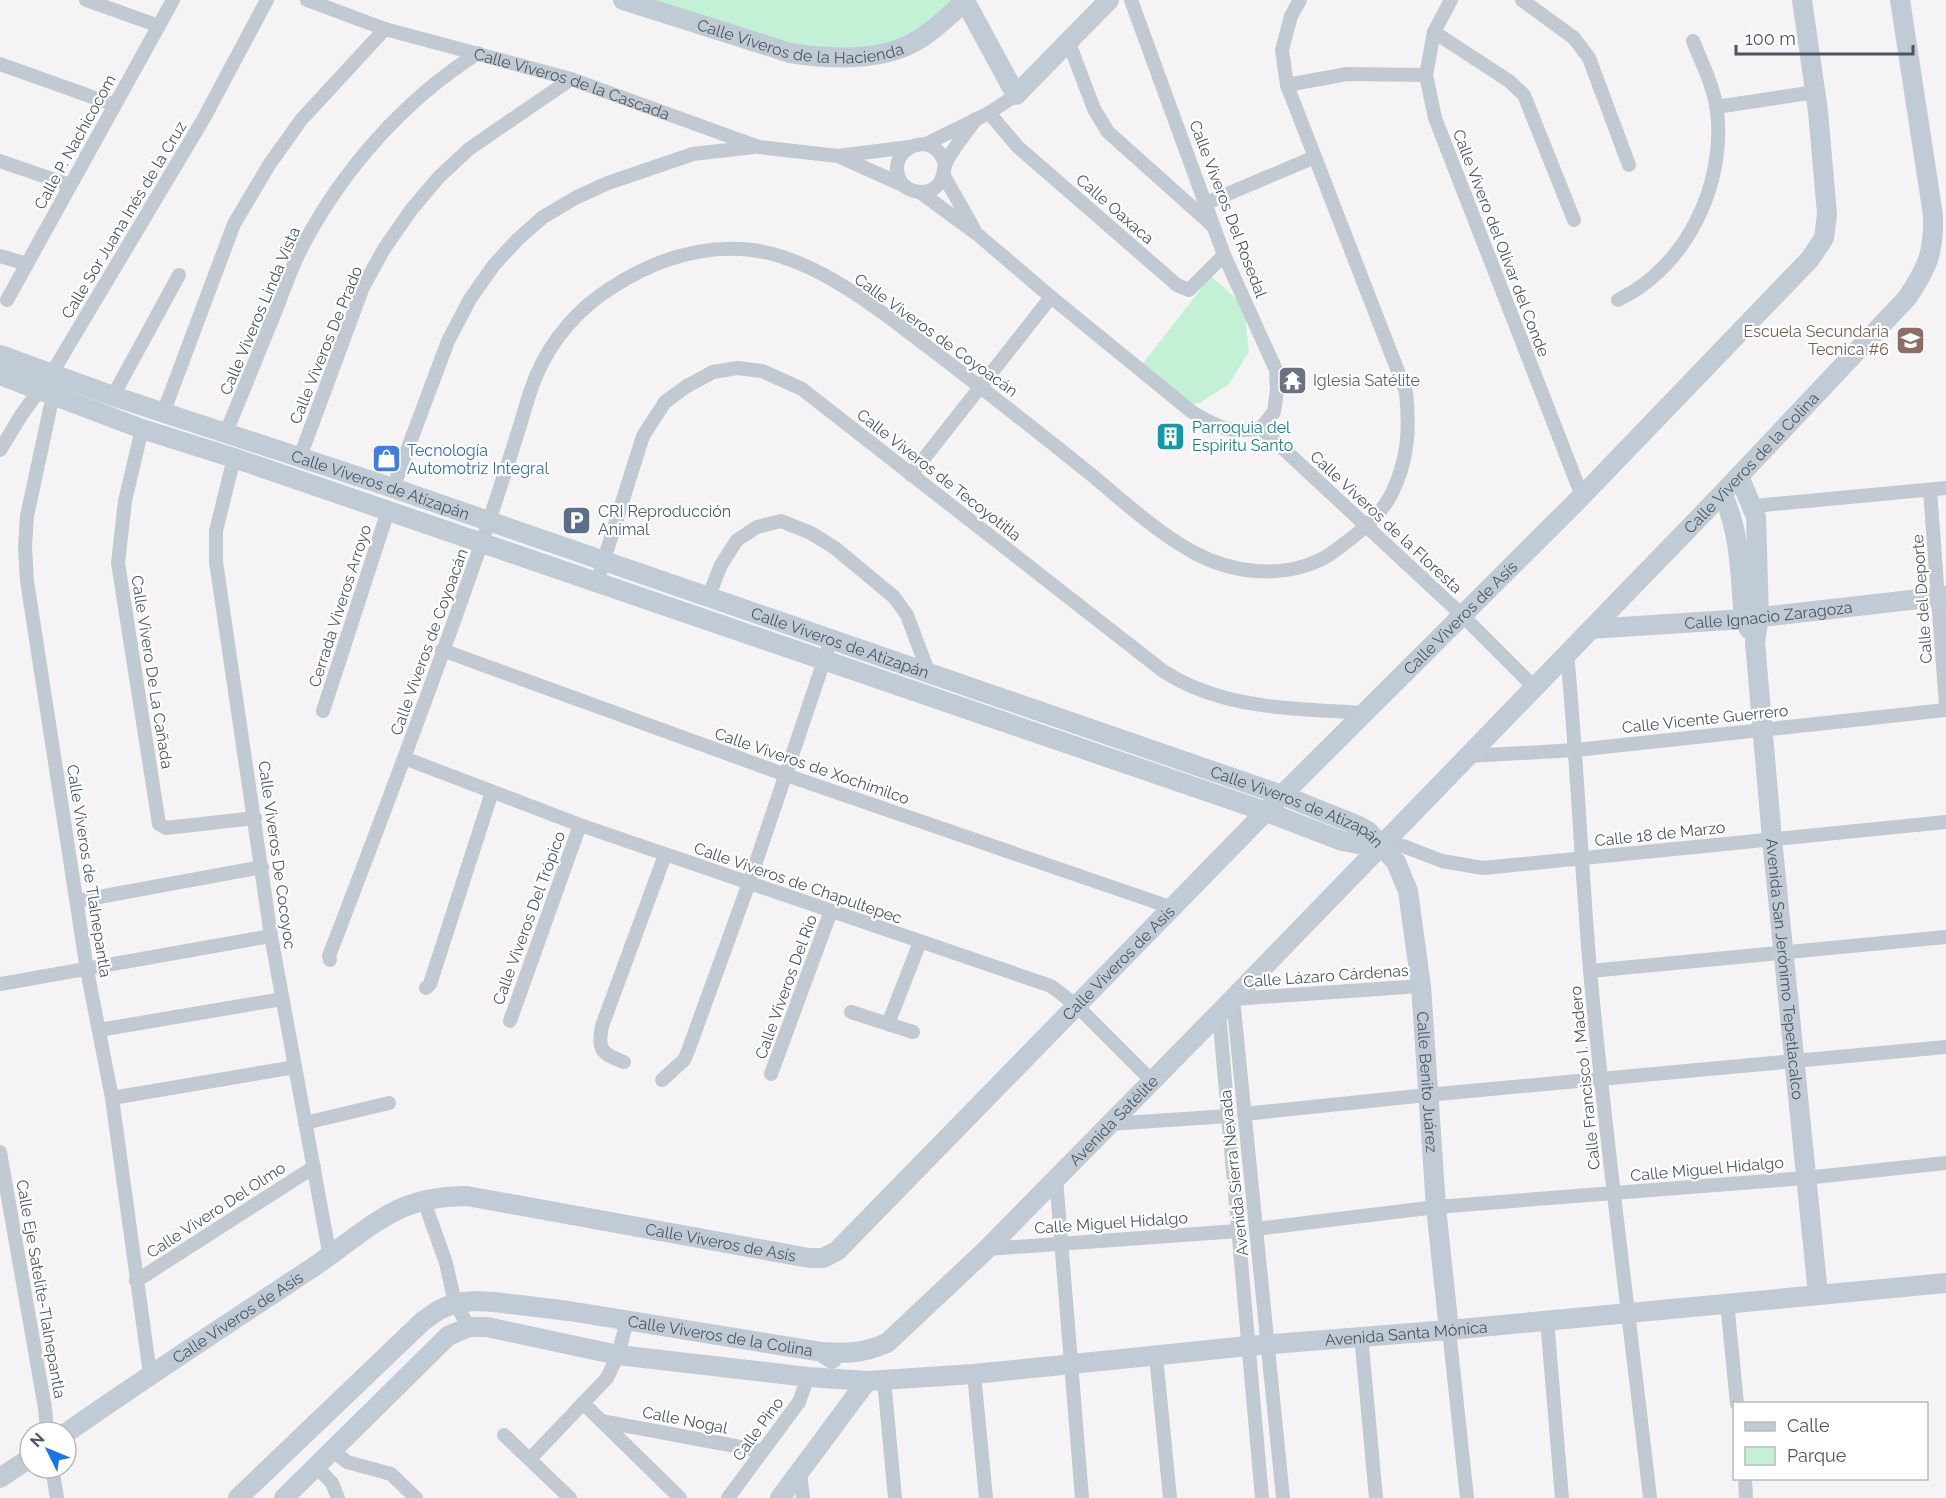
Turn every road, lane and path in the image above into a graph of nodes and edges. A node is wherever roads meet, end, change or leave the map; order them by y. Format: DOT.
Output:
graph roads {
  1 [pos="87,0"];
  2 [pos="173,0"];
  3 [pos="267,0"];
  4 [pos="307,0"];
  5 [pos="623,0"];
  6 [pos="965,0"];
  7 [pos="1109,0"];
  8 [pos="1131,0"];
  9 [pos="1300,0"];
  10 [pos="1451,0"];
  11 [pos="1522,0"];
  12 [pos="1802,0"];
  13 [pos="1900,0"];
  14 [pos="159,26"];
  15 [pos="385,29"];
  16 [pos="1434,32"];
  17 [pos="1693,41"];
  18 [pos="1069,43"];
  19 [pos="478,53"];
  20 [pos="0,64"];
  21 [pos="1426,75"];
  22 [pos="571,80"];
  23 [pos="1287,85"];
  24 [pos="1815,92"];
  25 [pos="1016,95"];
  26 [pos="115,105"];
  27 [pos="1716,107"];
  28 [pos="983,116"];
  29 [pos="926,144"];
  30 [pos="759,147"];
  31 [pos="909,147"];
  32 [pos="838,156"];
  33 [pos="1315,157"];
  34 [pos="0,161"];
  35 [pos="1629,165"];
  36 [pos="945,171"];
  37 [pos="70,185"];
  38 [pos="903,185"];
  39 [pos="920,192"];
  40 [pos="1206,203"];
  41 [pos="1574,220"];
  42 [pos="1214,226"];
  43 [pos="977,234"];
  44 [pos="1224,255"];
  45 [pos="0,256"];
  46 [pos="27,264"];
  47 [pos="179,275"];
  48 [pos="1051,297"];
  49 [pos="7,300"];
  50 [pos="1618,300"];
  51 [pos="0,355"];
  52 [pos="52,373"];
  53 [pos="0,375"];
  54 [pos="981,386"];
  55 [pos="46,393"];
  56 [pos="113,396"];
  57 [pos="164,411"];
  58 [pos="1261,428"];
  59 [pos="142,429"];
  60 [pos="226,432"];
  61 [pos="0,450"];
  62 [pos="300,457"];
  63 [pos="234,458"];
  64 [pos="911,475"];
  65 [pos="1739,476"];
  66 [pos="393,488"];
  67 [pos="1946,488"];
  68 [pos="1930,490"];
  69 [pos="1722,494"];
  70 [pos="1582,496"];
  71 [pos="1753,506"];
  72 [pos="388,511"];
  73 [pos="488,522"];
  74 [pos="1367,527"];
  75 [pos="482,543"];
  76 [pos="604,562"];
  77 [pos="597,582"];
  78 [pos="1942,596"];
  79 [pos="708,598"];
  80 [pos="1462,615"];
  81 [pos="1752,618"];
  82 [pos="1591,629"];
  83 [pos="831,640"];
  84 [pos="442,651"];
  85 [pos="1568,653"];
  86 [pos="825,660"];
  87 [pos="929,674"];
  88 [pos="1534,687"];
  89 [pos="1946,708"];
  90 [pos="323,711"];
  91 [pos="1365,713"];
  92 [pos="1763,729"];
  93 [pos="1576,750"];
  94 [pos="1468,756"];
  95 [pos="404,758"];
  96 [pos="786,775"];
  97 [pos="492,792"];
  98 [pos="1282,795"];
  99 [pos="1267,812"];
  100 [pos="255,818"];
  101 [pos="1946,822"];
  102 [pos="580,825"];
  103 [pos="1772,838"];
  104 [pos="1381,845"];
  105 [pos="664,855"];
  106 [pos="1582,859"];
  107 [pos="262,867"];
  108 [pos="748,883"];
  109 [pos="77,901"];
  110 [pos="1173,908"];
  111 [pos="831,912"];
  112 [pos="271,936"];
  113 [pos="1946,937"];
  114 [pos="920,942"];
  115 [pos="1783,952"];
  116 [pos="330,960"];
  117 [pos="87,970"];
  118 [pos="1590,971"];
  119 [pos="0,984"];
  120 [pos="1421,986"];
  121 [pos="426,988"];
  122 [pos="282,999"];
  123 [pos="1077,1006"];
  124 [pos="1226,1006"];
  125 [pos="851,1012"];
  126 [pos="510,1021"];
  127 [pos="888,1023"];
  128 [pos="99,1030"];
  129 [pos="913,1032"];
  130 [pos="1946,1047"];
  131 [pos="624,1062"];
  132 [pos="1794,1062"];
  133 [pos="295,1067"];
  134 [pos="771,1074"];
  135 [pos="1602,1079"];
  136 [pos="662,1080"];
  137 [pos="1152,1081"];
  138 [pos="1426,1095"];
  139 [pos="112,1098"];
  140 [pos="389,1103"];
  141 [pos="1244,1114"];
  142 [pos="1228,1116"];
  143 [pos="305,1123"];
  144 [pos="1109,1124"];
  145 [pos="0,1152"];
  146 [pos="1946,1163"];
  147 [pos="314,1167"];
  148 [pos="1056,1178"];
  149 [pos="1805,1178"];
  150 [pos="1614,1193"];
  151 [pos="424,1201"];
  152 [pos="1436,1208"];
  153 [pos="1256,1228"];
  154 [pos="1238,1231"];
  155 [pos="1061,1243"];
  156 [pos="987,1249"];
  157 [pos="330,1257"];
  158 [pos="136,1281"];
  159 [pos="1946,1283"];
  160 [pos="1818,1294"];
  161 [pos="1727,1302"];
  162 [pos="455,1303"];
  163 [pos="569,1311"];
  164 [pos="1629,1312"];
  165 [pos="1546,1320"];
  166 [pos="627,1321"];
  167 [pos="470,1327"];
  168 [pos="1449,1330"];
  169 [pos="1361,1335"];
  170 [pos="564,1344"];
  171 [pos="1268,1344"];
  172 [pos="1248,1346"];
  173 [pos="822,1352"];
  174 [pos="618,1355"];
  175 [pos="1156,1356"];
  176 [pos="1070,1363"];
  177 [pos="373,1370"];
  178 [pos="150,1374"];
  179 [pos="974,1374"];
  180 [pos="808,1377"];
  181 [pos="875,1381"];
  182 [pos="394,1388"];
  183 [pos="1737,1402"];
  184 [pos="584,1403"];
  185 [pos="46,1420"];
  186 [pos="601,1421"];
  187 [pos="78,1425"];
  188 [pos="504,1435"];
  189 [pos="332,1450"];
  190 [pos="762,1451"];
  191 [pos="530,1460"];
  192 [pos="18,1466"];
  193 [pos="316,1466"];
  194 [pos="800,1472"];
  195 [pos="0,1478"];
  196 [pos="54,1480"];
  197 [pos="1745,1480"];
  198 [pos="57,1498"];
  199 [pos="238,1498"];
  200 [pos="284,1498"];
  201 [pos="338,1498"];
  202 [pos="416,1498"];
  203 [pos="570,1498"];
  204 [pos="680,1498"];
  205 [pos="728,1498"];
  206 [pos="780,1498"];
  207 [pos="802,1498"];
  208 [pos="895,1498"];
  209 [pos="986,1498"];
  210 [pos="1082,1498"];
  211 [pos="1170,1498"];
  212 [pos="1262,1498"];
  213 [pos="1283,1498"];
  214 [pos="1376,1498"];
  215 [pos="1467,1498"];
  216 [pos="1562,1498"];
  217 [pos="1650,1498"];
  218 [pos="1746,1498"];
  1 -- 14 [label="street"];
  2 -- 14 [label="street, Calle P. Nachicocom"];
  3 -- 52 [label="street, Calle Sor Juana Inés de la Cruz"];
  4 -- 15 [label="street, Calle Viveros de la Cascada"];
  5 -- 6 [label="street, Calle Viveros de la Hacienda"];
  6 -- 25 [label="street"];
  7 -- 18 [label="street"];
  8 -- 40 [label="street, Calle Viveros Del Rosedal"];
  9 -- 23 [label="street, Calle Viveros de Coyoacán"];
  10 -- 16 [label="street, Calle Vivero del Olivar del Conde"];
  11 -- 35 [label="street"];
  12 -- 24 [label="street, Calle Viveros de Asís"];
  13 -- 65 [label="street, Calle Viveros de la Colina"];
  14 -- 26 [label="street, Calle P. Nachicocom"];
  15 -- 19 [label="street, Calle Viveros de la Cascada"];
  15 -- 57 [label="street"];
  16 -- 21 [label="street, Calle Vivero del Olivar del Conde"];
  16 -- 41 [label="street"];
  17 -- 27 [label="street"];
  18 -- 25 [label="street"];
  18 -- 42 [label="street"];
  19 -- 22 [label="street, Calle Viveros de la Cascada"];
  19 -- 60 [label="street, Calle Viveros Linda Vista"];
  20 -- 26 [label="street"];
  21 -- 23 [label="street"];
  21 -- 70 [label="street, Calle Vivero del Olivar del Conde"];
  22 -- 30 [label="street, Calle Viveros de la Cascada"];
  22 -- 62 [label="street, Calle Viveros De Prado"];
  23 -- 33 [label="street, Calle Viveros de Coyoacán"];
  24 -- 27 [label="street"];
  24 -- 70 [label="street, Calle Viveros de Asís"];
  25 -- 28 [label="street"];
  26 -- 37 [label="street, Calle P. Nachicocom"];
  27 -- 50 [label="street"];
  28 -- 29 [label="street"];
  28 -- 36 [label="street"];
  28 -- 44 [label="street, Calle Oaxaca"];
  29 -- 31 [label="street"];
  29 -- 36 [label="street"];
  30 -- 32 [label="street, Calle Viveros de la Cascada"];
  30 -- 66 [label="street"];
  31 -- 32 [label="street, Calle Viveros de la Cascada"];
  31 -- 38 [label="street"];
  32 -- 38 [label="street, Calle Viveros de la Cascada"];
  33 -- 40 [label="street"];
  33 -- 74 [label="street, Calle Viveros de Coyoacán"];
  34 -- 37 [label="street"];
  36 -- 39 [label="street"];
  36 -- 43 [label="street"];
  37 -- 46 [label="street, Calle P. Nachicocom"];
  38 -- 39 [label="street"];
  39 -- 43 [label="street"];
  40 -- 42 [label="street, Calle Viveros Del Rosedal"];
  42 -- 44 [label="street, Calle Viveros Del Rosedal"];
  43 -- 48 [label="street"];
  44 -- 58 [label="street, Calle Viveros Del Rosedal"];
  45 -- 46 [label="street"];
  46 -- 49 [label="street, Calle P. Nachicocom"];
  47 -- 56 [label="street"];
  48 -- 54 [label="street"];
  48 -- 58 [label="street"];
  51 -- 52 [label="street, Calle Viveros de Atizapán"];
  52 -- 55 [label="street, Calle Viveros de Tlalnepantla"];
  52 -- 56 [label="street, Calle Viveros de Atizapán"];
  53 -- 55 [label="street, Calle Viveros de Atizapán"];
  54 -- 64 [label="street"];
  54 -- 73 [label="street, Calle Viveros de Coyoacán"];
  54 -- 74 [label="street, Calle Viveros de Coyoacán"];
  55 -- 59 [label="street, Calle Viveros de Atizapán"];
  55 -- 61 [label="street"];
  55 -- 109 [label="street, Calle Viveros de Tlalnepantla"];
  56 -- 57 [label="street, Calle Viveros de Atizapán"];
  57 -- 60 [label="street, Calle Viveros de Atizapán"];
  58 -- 74 [label="street, Calle Viveros de la Floresta"];
  59 -- 63 [label="street, Calle Viveros de Atizapán"];
  59 -- 100 [label="street, Calle Vivero De La Cañada"];
  60 -- 62 [label="street, Calle Viveros de Atizapán"];
  62 -- 66 [label="street, Calle Viveros de Atizapán"];
  63 -- 72 [label="street, Calle Viveros de Atizapán"];
  63 -- 100 [label="street, Calle Viveros De Cocoyoc"];
  64 -- 76 [label="street, Calle Viveros de Tecoyotitla"];
  64 -- 91 [label="street, Calle Viveros de Tecoyotitla"];
  65 -- 69 [label="street, Calle Viveros de la Colina"];
  65 -- 71 [label="street, Avenida San Jerónimo Tepetlacalco"];
  66 -- 73 [label="street, Calle Viveros de Atizapán"];
  67 -- 68 [label="street"];
  68 -- 71 [label="street"];
  68 -- 78 [label="street, Calle del Deporte"];
  69 -- 81 [label="street, Avenida San Jerónimo Tepetlacalco"];
  69 -- 82 [label="street, Calle Viveros de la Colina"];
  70 -- 80 [label="street, Calle Viveros de Asís"];
  71 -- 81 [label="street, Avenida San Jerónimo Tepetlacalco"];
  72 -- 75 [label="street, Calle Viveros de Atizapán"];
  72 -- 90 [label="street, Cerrada Viveros Arroyo"];
  73 -- 75 [label="street, Calle Viveros de Coyoacán"];
  73 -- 76 [label="street, Calle Viveros de Atizapán"];
  74 -- 80 [label="street, Calle Viveros de la Floresta"];
  75 -- 77 [label="street, Calle Viveros de Atizapán"];
  75 -- 84 [label="street, Calle Viveros de Coyoacán"];
  76 -- 77 [label="street, Calle Viveros de Tecoyotitla"];
  76 -- 79 [label="street, Calle Viveros de Atizapán"];
  77 -- 86 [label="street, Calle Viveros de Atizapán"];
  78 -- 81 [label="street, Calle Ignacio Zaragoza"];
  78 -- 89 [label="street, Calle del Deporte"];
  79 -- 83 [label="street, Calle Viveros de Atizapán"];
  79 -- 87 [label="street"];
  80 -- 88 [label="street, Calle Viveros de la Floresta"];
  80 -- 91 [label="street, Calle Viveros de Asís"];
  81 -- 82 [label="street, Calle Ignacio Zaragoza"];
  81 -- 92 [label="street, Avenida San Jerónimo Tepetlacalco"];
  82 -- 85 [label="street, Calle Viveros de la Colina"];
  83 -- 86 [label="street"];
  83 -- 87 [label="street, Calle Viveros de Atizapán"];
  84 -- 95 [label="street, Calle Viveros de Coyoacán"];
  84 -- 96 [label="street, Calle Viveros de Xochimilco"];
  85 -- 88 [label="street, Calle Viveros de la Colina"];
  85 -- 93 [label="street, Calle Francisco I. Madero"];
  86 -- 96 [label="street"];
  86 -- 99 [label="street, Calle Viveros de Atizapán"];
  87 -- 98 [label="street, Calle Viveros de Atizapán"];
  88 -- 94 [label="street, Calle Viveros de la Colina"];
  89 -- 92 [label="street, Calle Vicente Guerrero"];
  91 -- 98 [label="street, Calle Viveros de Asís"];
  92 -- 93 [label="street, Calle Vicente Guerrero"];
  92 -- 103 [label="street, Avenida San Jerónimo Tepetlacalco"];
  93 -- 94 [label="street, Calle Vicente Guerrero"];
  93 -- 106 [label="street, Calle Francisco I. Madero"];
  94 -- 104 [label="street, Calle Viveros de la Colina"];
  95 -- 97 [label="street, Calle Viveros de Chapultepec"];
  95 -- 116 [label="street, Calle Viveros de Coyoacán"];
  96 -- 108 [label="street"];
  96 -- 110 [label="street, Calle Viveros de Xochimilco"];
  97 -- 102 [label="street, Calle Viveros de Chapultepec"];
  97 -- 121 [label="street"];
  98 -- 99 [label="street, Calle Viveros de Asís"];
  98 -- 104 [label="street, Calle Viveros de Atizapán"];
  99 -- 104 [label="street, Calle Viveros de Atizapán"];
  99 -- 110 [label="street, Calle Viveros de Asís"];
  100 -- 107 [label="street, Calle Viveros De Cocoyoc"];
  101 -- 103 [label="street, Calle 18 de Marzo"];
  102 -- 105 [label="street, Calle Viveros de Chapultepec"];
  102 -- 126 [label="street, Calle Viveros Del Trópico"];
  103 -- 106 [label="street, Calle 18 de Marzo"];
  103 -- 115 [label="street, Avenida San Jerónimo Tepetlacalco"];
  104 -- 106 [label="street, Calle 18 de Marzo"];
  104 -- 120 [label="street, Calle Benito Juárez"];
  104 -- 124 [label="street, Avenida Satélite"];
  105 -- 108 [label="street, Calle Viveros de Chapultepec"];
  105 -- 131 [label="street"];
  106 -- 118 [label="street, Calle Francisco I. Madero"];
  107 -- 109 [label="street"];
  107 -- 112 [label="street, Calle Viveros De Cocoyoc"];
  108 -- 111 [label="street, Calle Viveros de Chapultepec"];
  108 -- 136 [label="street"];
  109 -- 117 [label="street, Calle Viveros de Tlalnepantla"];
  110 -- 123 [label="street, Calle Viveros de Asís"];
  111 -- 114 [label="street, Calle Viveros de Chapultepec"];
  111 -- 134 [label="street, Calle Viveros Del Río"];
  112 -- 117 [label="street"];
  112 -- 122 [label="street, Calle Viveros De Cocoyoc"];
  113 -- 115 [label="street"];
  114 -- 123 [label="street, Calle Viveros de Chapultepec"];
  114 -- 127 [label="street"];
  115 -- 118 [label="street"];
  115 -- 132 [label="street, Avenida San Jerónimo Tepetlacalco"];
  117 -- 119 [label="street"];
  117 -- 128 [label="street, Calle Viveros de Tlalnepantla"];
  118 -- 135 [label="street, Calle Francisco I. Madero"];
  120 -- 124 [label="street, Calle Lázaro Cárdenas"];
  120 -- 138 [label="street, Calle Benito Juárez"];
  122 -- 128 [label="street"];
  122 -- 133 [label="street, Calle Viveros De Cocoyoc"];
  123 -- 137 [label="street, Calle Viveros de Chapultepec"];
  123 -- 151 [label="street, Calle Viveros de Asís"];
  124 -- 137 [label="street, Avenida Satélite"];
  124 -- 141 [label="street, Avenida Sierra Nevada"];
  124 -- 142 [label="street, Avenida Sierra Nevada"];
  125 -- 127 [label="street"];
  127 -- 129 [label="street"];
  128 -- 139 [label="street, Calle Viveros de Tlalnepantla"];
  130 -- 132 [label="street"];
  132 -- 135 [label="street"];
  132 -- 149 [label="street, Avenida San Jerónimo Tepetlacalco"];
  133 -- 139 [label="street"];
  133 -- 143 [label="street, Calle Viveros De Cocoyoc"];
  135 -- 138 [label="street"];
  135 -- 150 [label="street, Calle Francisco I. Madero"];
  137 -- 144 [label="street, Avenida Satélite"];
  138 -- 141 [label="street"];
  138 -- 152 [label="street, Calle Benito Juárez"];
  139 -- 158 [label="street, Calle Viveros de Tlalnepantla"];
  140 -- 143 [label="street"];
  141 -- 153 [label="street, Avenida Sierra Nevada"];
  142 -- 144 [label="street"];
  142 -- 154 [label="street, Avenida Sierra Nevada"];
  143 -- 147 [label="street, Calle Viveros De Cocoyoc"];
  144 -- 148 [label="street, Avenida Satélite"];
  145 -- 185 [label="street, Calle Eje Satelite-Tlalnepantla"];
  146 -- 149 [label="street, Calle Miguel Hidalgo"];
  147 -- 157 [label="street, Calle Viveros De Cocoyoc"];
  147 -- 158 [label="street, Calle Vivero Del Olmo"];
  148 -- 155 [label="street"];
  148 -- 156 [label="street, Avenida Satélite"];
  149 -- 150 [label="street, Calle Miguel Hidalgo"];
  149 -- 160 [label="street, Avenida San Jerónimo Tepetlacalco"];
  150 -- 152 [label="street, Calle Miguel Hidalgo"];
  150 -- 164 [label="street, Calle Francisco I. Madero"];
  151 -- 157 [label="street, Calle Viveros de Asís"];
  151 -- 162 [label="street"];
  152 -- 153 [label="street, Calle Miguel Hidalgo"];
  152 -- 168 [label="street, Calle Benito Juárez"];
  153 -- 171 [label="street, Avenida Sierra Nevada"];
  154 -- 155 [label="street, Calle Miguel Hidalgo"];
  154 -- 172 [label="street, Avenida Sierra Nevada"];
  155 -- 156 [label="street, Calle Miguel Hidalgo"];
  155 -- 176 [label="street"];
  156 -- 173 [label="street, Avenida Satélite"];
  157 -- 178 [label="street, Calle Viveros de Asís"];
  158 -- 178 [label="street, Calle Viveros de Tlalnepantla"];
  159 -- 160 [label="street, Avenida Santa Mónica"];
  160 -- 161 [label="street, Avenida Santa Mónica"];
  161 -- 164 [label="street, Avenida Santa Mónica"];
  161 -- 183 [label="street"];
  162 -- 163 [label="street, Calle Viveros de la Colina"];
  162 -- 167 [label="street"];
  162 -- 177 [label="street, Calle Viveros de la Colina"];
  163 -- 166 [label="street, Calle Viveros de la Colina"];
  163 -- 170 [label="street"];
  164 -- 165 [label="street, Avenida Santa Mónica"];
  164 -- 217 [label="street, Calle Francisco I. Madero"];
  165 -- 168 [label="street, Avenida Santa Mónica"];
  165 -- 216 [label="street"];
  166 -- 173 [label="street, Calle Viveros de la Colina"];
  166 -- 174 [label="street"];
  167 -- 170 [label="street, Calle Viveros de la Colina"];
  167 -- 182 [label="street"];
  168 -- 169 [label="street, Avenida Santa Mónica"];
  168 -- 215 [label="street"];
  169 -- 171 [label="street, Avenida Santa Mónica"];
  169 -- 214 [label="street"];
  170 -- 174 [label="street, Calle Viveros de la Colina"];
  171 -- 172 [label="street, Avenida Santa Mónica"];
  171 -- 213 [label="street, Avenida Sierra Nevada"];
  172 -- 175 [label="street, Avenida Santa Mónica"];
  172 -- 212 [label="street, Avenida Sierra Nevada"];
  173 -- 180 [label="street"];
  173 -- 181 [label="street, Calle Viveros de la Colina"];
  174 -- 180 [label="street, Calle Viveros de la Colina"];
  174 -- 184 [label="street"];
  175 -- 176 [label="street, Avenida Santa Mónica"];
  175 -- 211 [label="street"];
  176 -- 179 [label="street, Avenida Santa Mónica"];
  176 -- 210 [label="street"];
  177 -- 182 [label="street"];
  177 -- 199 [label="street, Calle Viveros de la Colina"];
  178 -- 187 [label="street, Calle Viveros de Asís"];
  179 -- 181 [label="street, Avenida Santa Mónica"];
  179 -- 209 [label="street"];
  180 -- 181 [label="street, Calle Viveros de la Colina"];
  180 -- 190 [label="street, Calle Pino"];
  181 -- 194 [label="street"];
  181 -- 208 [label="street"];
  182 -- 189 [label="street"];
  184 -- 186 [label="street"];
  184 -- 191 [label="street"];
  186 -- 190 [label="street, Calle Nogal"];
  186 -- 204 [label="street"];
  188 -- 191 [label="street"];
  189 -- 193 [label="street"];
  189 -- 202 [label="street"];
  190 -- 205 [label="street, Calle Pino"];
  191 -- 203 [label="street"];
  192 -- 195 [label="street"];
  193 -- 200 [label="street"];
  193 -- 201 [label="street"];
  194 -- 206 [label="street"];
  194 -- 207 [label="street"];
  196 -- 198 [label="street"];
  197 -- 218 [label="street"];
}
